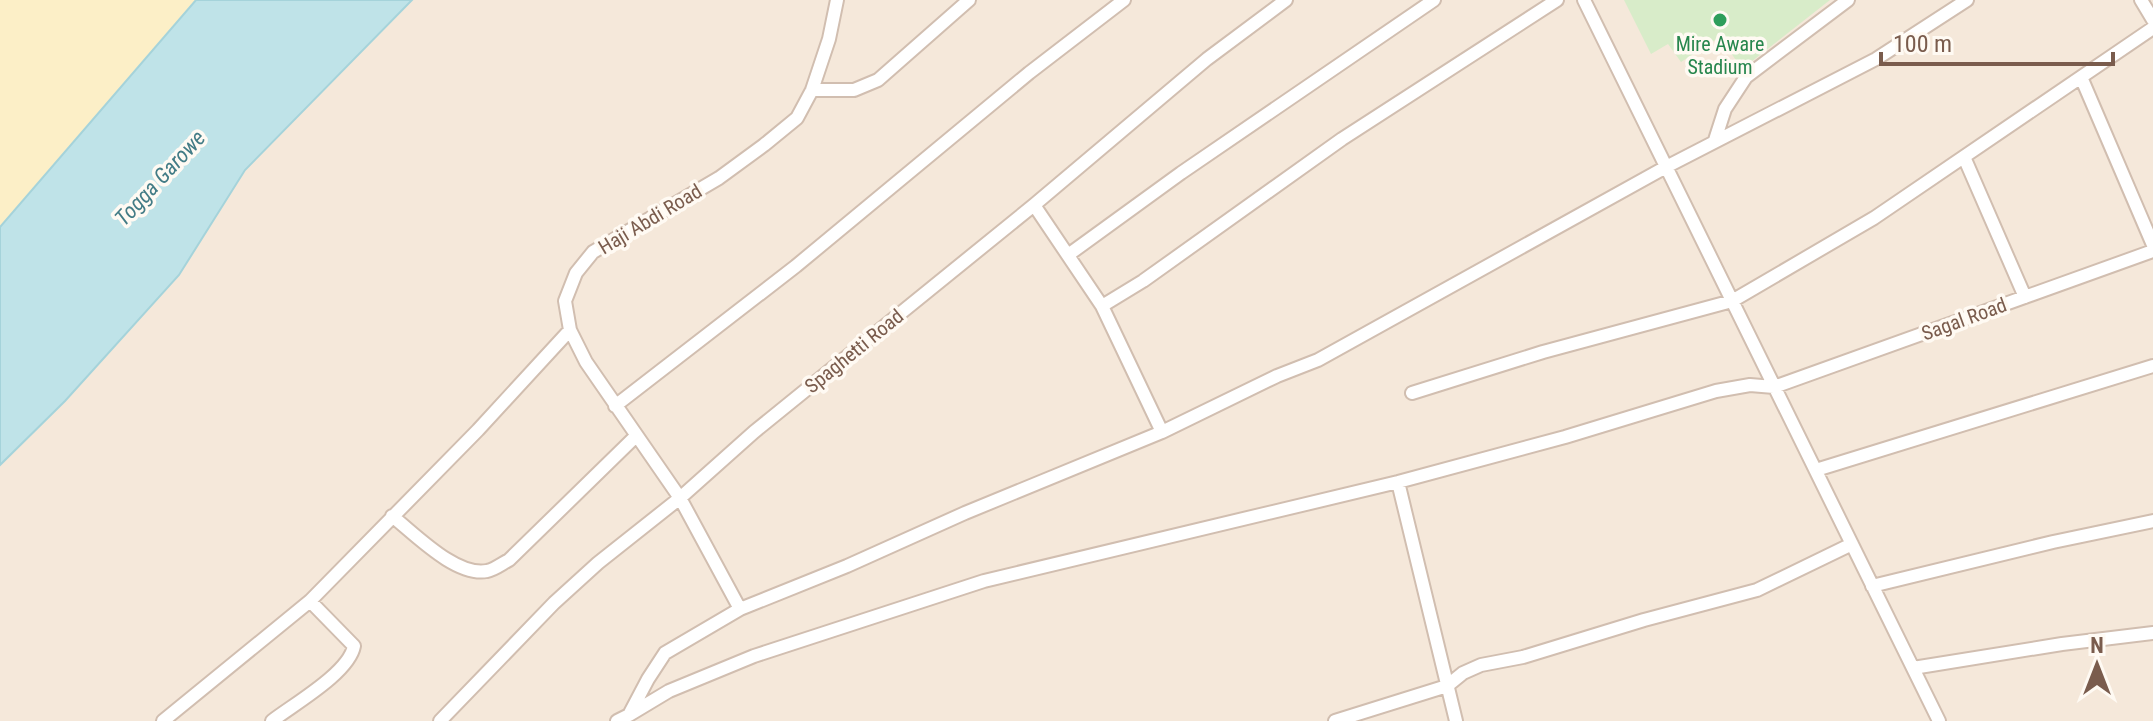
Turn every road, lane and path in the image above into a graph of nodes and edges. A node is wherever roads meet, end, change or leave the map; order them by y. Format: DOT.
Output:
graph roads {
  1 [pos="837,0"];
  2 [pos="969,0"];
  3 [pos="1124,0"];
  4 [pos="1286,0"];
  5 [pos="1434,0"];
  6 [pos="1557,0"];
  7 [pos="1584,0"];
  8 [pos="1848,0"];
  9 [pos="1967,0"];
  10 [pos="2141,0"];
  11 [pos="2153,20"];
  12 [pos="2153,28"];
  13 [pos="2081,77"];
  14 [pos="812,90"];
  15 [pos="1715,140"];
  16 [pos="1964,157"];
  17 [pos="1666,167"];
  18 [pos="1034,205"];
  19 [pos="2153,248"];
  20 [pos="1068,255"];
  21 [pos="2025,297"];
  22 [pos="1732,301"];
  23 [pos="1102,306"];
  24 [pos="570,330"];
  25 [pos="2153,366"];
  26 [pos="1774,387"];
  27 [pos="1412,393"];
  28 [pos="615,406"];
  29 [pos="1162,432"];
  30 [pos="636,436"];
  31 [pos="1816,470"];
  32 [pos="1398,482"];
  33 [pos="680,498"];
  34 [pos="392,516"];
  35 [pos="2153,521"];
  36 [pos="1852,544"];
  37 [pos="1872,586"];
  38 [pos="310,601"];
  39 [pos="740,609"];
  40 [pos="2152,634"];
  41 [pos="1913,668"];
  42 [pos="1447,686"];
  43 [pos="623,718"];
  44 [pos="163,721"];
  45 [pos="272,721"];
  46 [pos="440,721"];
  47 [pos="1335,721"];
  48 [pos="1456,721"];
  49 [pos="1939,721"];
  1 -- 14 [label="street, Haji Abdi Road"];
  2 -- 14 [label="street"];
  3 -- 28 [label="street"];
  4 -- 18 [label="street, Spaghetti Road"];
  5 -- 20 [label="street"];
  6 -- 23 [label="street"];
  7 -- 17 [label="street"];
  8 -- 15 [label="street"];
  9 -- 15 [label="street"];
  10 -- 11 [label="street"];
  12 -- 13 [label="street"];
  13 -- 16 [label="street"];
  13 -- 19 [label="street"];
  14 -- 24 [label="street, Haji Abdi Road"];
  15 -- 17 [label="street"];
  16 -- 21 [label="street"];
  16 -- 22 [label="street"];
  17 -- 22 [label="street"];
  17 -- 29 [label="street"];
  18 -- 20 [label="street"];
  18 -- 33 [label="street, Spaghetti Road"];
  19 -- 21 [label="street, Sagal Road"];
  20 -- 23 [label="street"];
  21 -- 26 [label="street, Sagal Road"];
  22 -- 26 [label="street"];
  22 -- 27 [label="street"];
  23 -- 29 [label="street"];
  24 -- 28 [label="street, Haji Abdi Road"];
  24 -- 34 [label="street"];
  25 -- 31 [label="street"];
  26 -- 31 [label="street"];
  26 -- 32 [label="street, Sagal Road"];
  28 -- 30 [label="street, Haji Abdi Road"];
  29 -- 39 [label="street"];
  30 -- 33 [label="street, Haji Abdi Road"];
  30 -- 34 [label="street"];
  31 -- 36 [label="street"];
  32 -- 42 [label="street"];
  32 -- 43 [label="street, Sagal Road"];
  33 -- 39 [label="street, Haji Abdi Road"];
  33 -- 46 [label="street, Spaghetti Road"];
  34 -- 38 [label="street"];
  35 -- 37 [label="street"];
  36 -- 37 [label="street"];
  36 -- 42 [label="street"];
  37 -- 41 [label="street"];
  38 -- 44 [label="street"];
  38 -- 45 [label="street"];
  39 -- 43 [label="street"];
  40 -- 41 [label="street"];
  41 -- 49 [label="street"];
  42 -- 47 [label="street"];
  42 -- 48 [label="street"];
}
